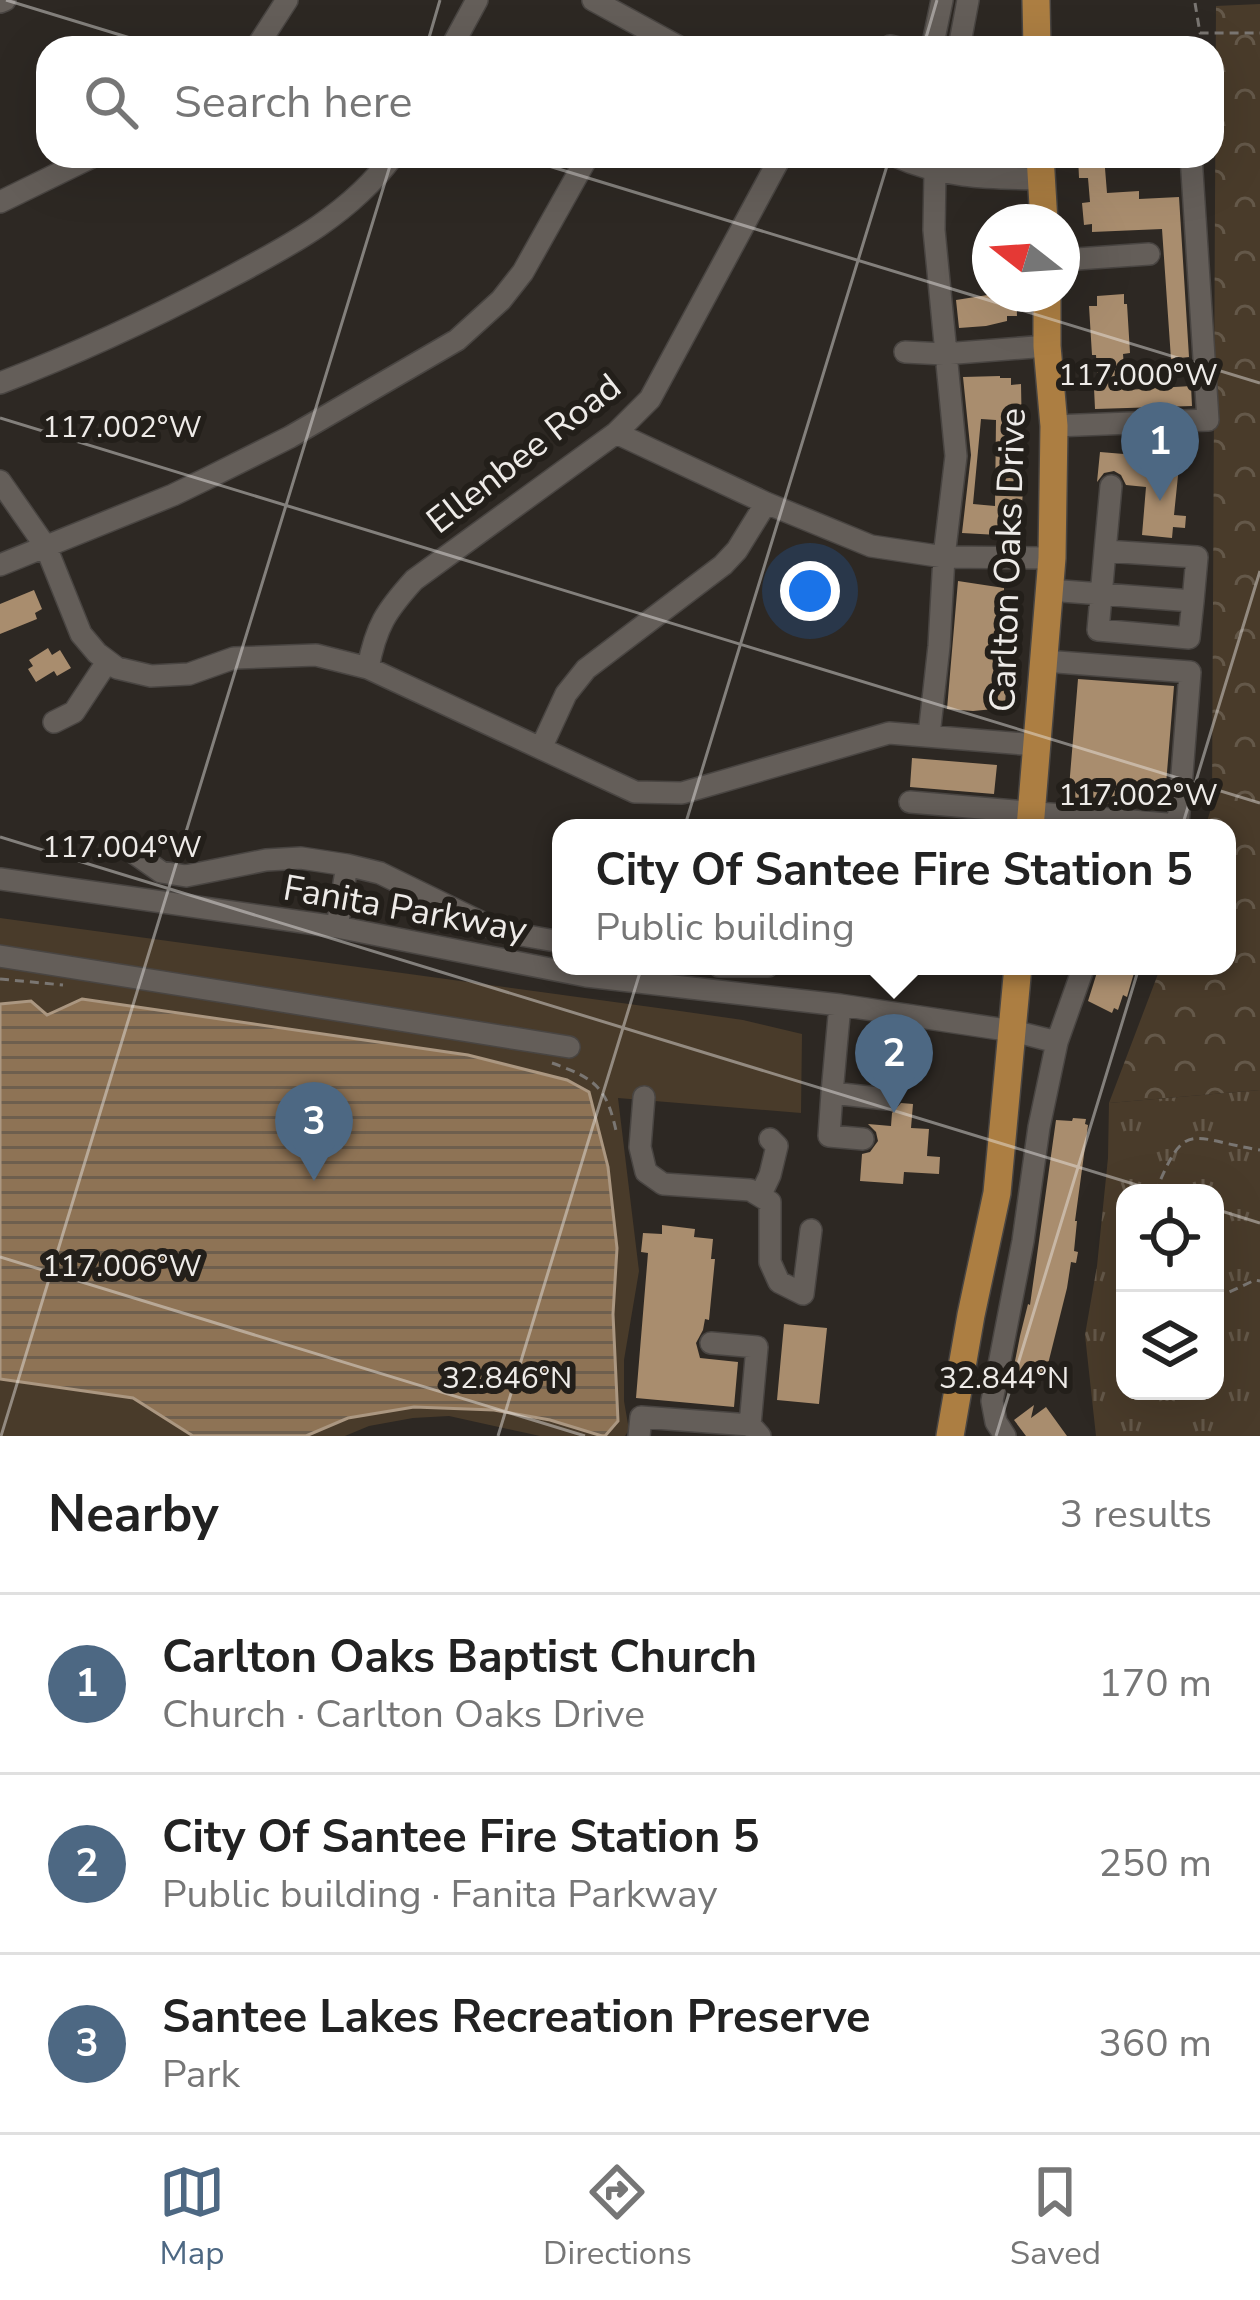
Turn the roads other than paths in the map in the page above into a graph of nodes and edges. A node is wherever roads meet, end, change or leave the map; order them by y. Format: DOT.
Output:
graph roads {
  1 [pos="287,0"];
  2 [pos="477,0"];
  3 [pos="593,0"];
  4 [pos="942,0"];
  5 [pos="968,0"];
  6 [pos="1036,0"];
  7 [pos="264,36"];
  8 [pos="458,36"];
  9 [pos="643,36"];
  10 [pos="934,36"];
  11 [pos="961,36"];
  12 [pos="1037,36"];
  13 [pos="69,168"];
  14 [pos="382,168"];
  15 [pos="580,168"];
  16 [pos="775,168"];
  17 [pos="927,168"];
  18 [pos="1034,168"];
  19 [pos="1041,168"];
  20 [pos="1192,168"];
  21 [pos="935,171"];
  22 [pos="0,202"];
  23 [pos="1043,204"];
  24 [pos="1149,254"];
  25 [pos="1080,259"];
  26 [pos="1047,312"];
  27 [pos="1047,346"];
  28 [pos="905,352"];
  29 [pos="944,354"];
  30 [pos="0,383"];
  31 [pos="1054,425"];
  32 [pos="616,433"];
  33 [pos="0,482"];
  34 [pos="1111,486"];
  35 [pos="766,503"];
  36 [pos="46,547"];
  37 [pos="1105,551"];
  38 [pos="944,557"];
  39 [pos="1052,559"];
  40 [pos="0,565"];
  41 [pos="1049,590"];
  42 [pos="1101,594"];
  43 [pos="1193,601"];
  44 [pos="1044,661"];
  45 [pos="107,662"];
  46 [pos="368,668"];
  47 [pos="54,722"];
  48 [pos="929,735"];
  49 [pos="1036,745"];
  50 [pos="541,748"];
  51 [pos="910,802"];
  52 [pos="1017,819"];
  53 [pos="1030,819"];
  54 [pos="1178,819"];
  55 [pos="127,848"];
  56 [pos="347,865"];
  57 [pos="0,879"];
  58 [pos="337,927"];
  59 [pos="552,940"];
  60 [pos="0,956"];
  61 [pos="552,969"];
  62 [pos="581,975"];
  63 [pos="1017,975"];
  64 [pos="1081,975"];
  65 [pos="840,1005"];
  66 [pos="1013,1031"];
  67 [pos="1057,1042"];
  68 [pos="569,1047"];
  69 [pos="832,1093"];
  70 [pos="644,1097"];
  71 [pos="887,1099"];
  72 [pos="770,1139"];
  73 [pos="863,1139"];
  74 [pos="760,1196"];
  75 [pos="811,1230"];
  76 [pos="711,1343"];
  77 [pos="755,1430"];
  78 [pos="639,1436"];
  79 [pos="950,1436"];
  80 [pos="1005,1436"];
  1 -- 7 [label="street"];
  2 -- 8 [label="street"];
  3 -- 9 [label="street"];
  4 -- 10 [label="street"];
  5 -- 11 [label="street"];
  6 -- 12 [label="main road"];
  13 -- 22 [label="street"];
  14 -- 30 [label="street"];
  15 -- 36 [label="street"];
  16 -- 32 [label="street, Ellenbee Road"];
  17 -- 21 [label="street"];
  18 -- 21 [label="street"];
  19 -- 23 [label="main road"];
  20 -- 31 [label="street"];
  21 -- 29 [label="street"];
  24 -- 25 [label="street"];
  26 -- 27 [label="main road, Carlton Oaks Drive"];
  27 -- 29 [label="street"];
  27 -- 31 [label="main road, Carlton Oaks Drive"];
  28 -- 29 [label="street"];
  29 -- 38 [label="street"];
  31 -- 39 [label="main road, Carlton Oaks Drive"];
  32 -- 35 [label="street"];
  32 -- 46 [label="street, Ellenbee Road"];
  33 -- 36 [label="street"];
  34 -- 37 [label="street"];
  35 -- 38 [label="street"];
  35 -- 50 [label="street"];
  36 -- 40 [label="street"];
  36 -- 45 [label="street"];
  37 -- 42 [label="street"];
  37 -- 43 [label="street"];
  38 -- 39 [label="street"];
  38 -- 48 [label="street"];
  39 -- 41 [label="main road, Carlton Oaks Drive"];
  41 -- 42 [label="street"];
  41 -- 44 [label="main road, Carlton Oaks Drive"];
  42 -- 43 [label="street"];
  42 -- 43 [label="street"];
  44 -- 49 [label="main road, Carlton Oaks Drive"];
  44 -- 54 [label="street"];
  45 -- 46 [label="street"];
  45 -- 47 [label="street"];
  46 -- 50 [label="street"];
  48 -- 49 [label="street"];
  48 -- 50 [label="street"];
  49 -- 53 [label="main road, Carlton Oaks Drive"];
  51 -- 52 [label="street"];
  55 -- 56 [label="street"];
  56 -- 58 [label="street"];
  56 -- 59 [label="street"];
  57 -- 58 [label="street, Fanita Parkway"];
  58 -- 61 [label="street, Fanita Parkway"];
  60 -- 68 [label="street"];
  62 -- 65 [label="street, Fanita Parkway"];
  63 -- 66 [label="main road"];
  64 -- 67 [label="street"];
  65 -- 66 [label="street, Fanita Parkway"];
  65 -- 69 [label="street"];
  66 -- 67 [label="street, Fanita Parkway"];
  66 -- 79 [label="main road"];
  67 -- 80 [label="street"];
  69 -- 71 [label="street"];
  69 -- 73 [label="street"];
  70 -- 74 [label="street"];
  72 -- 74 [label="street"];
  74 -- 75 [label="street"];
  76 -- 77 [label="street"];
  77 -- 78 [label="street"];
}
